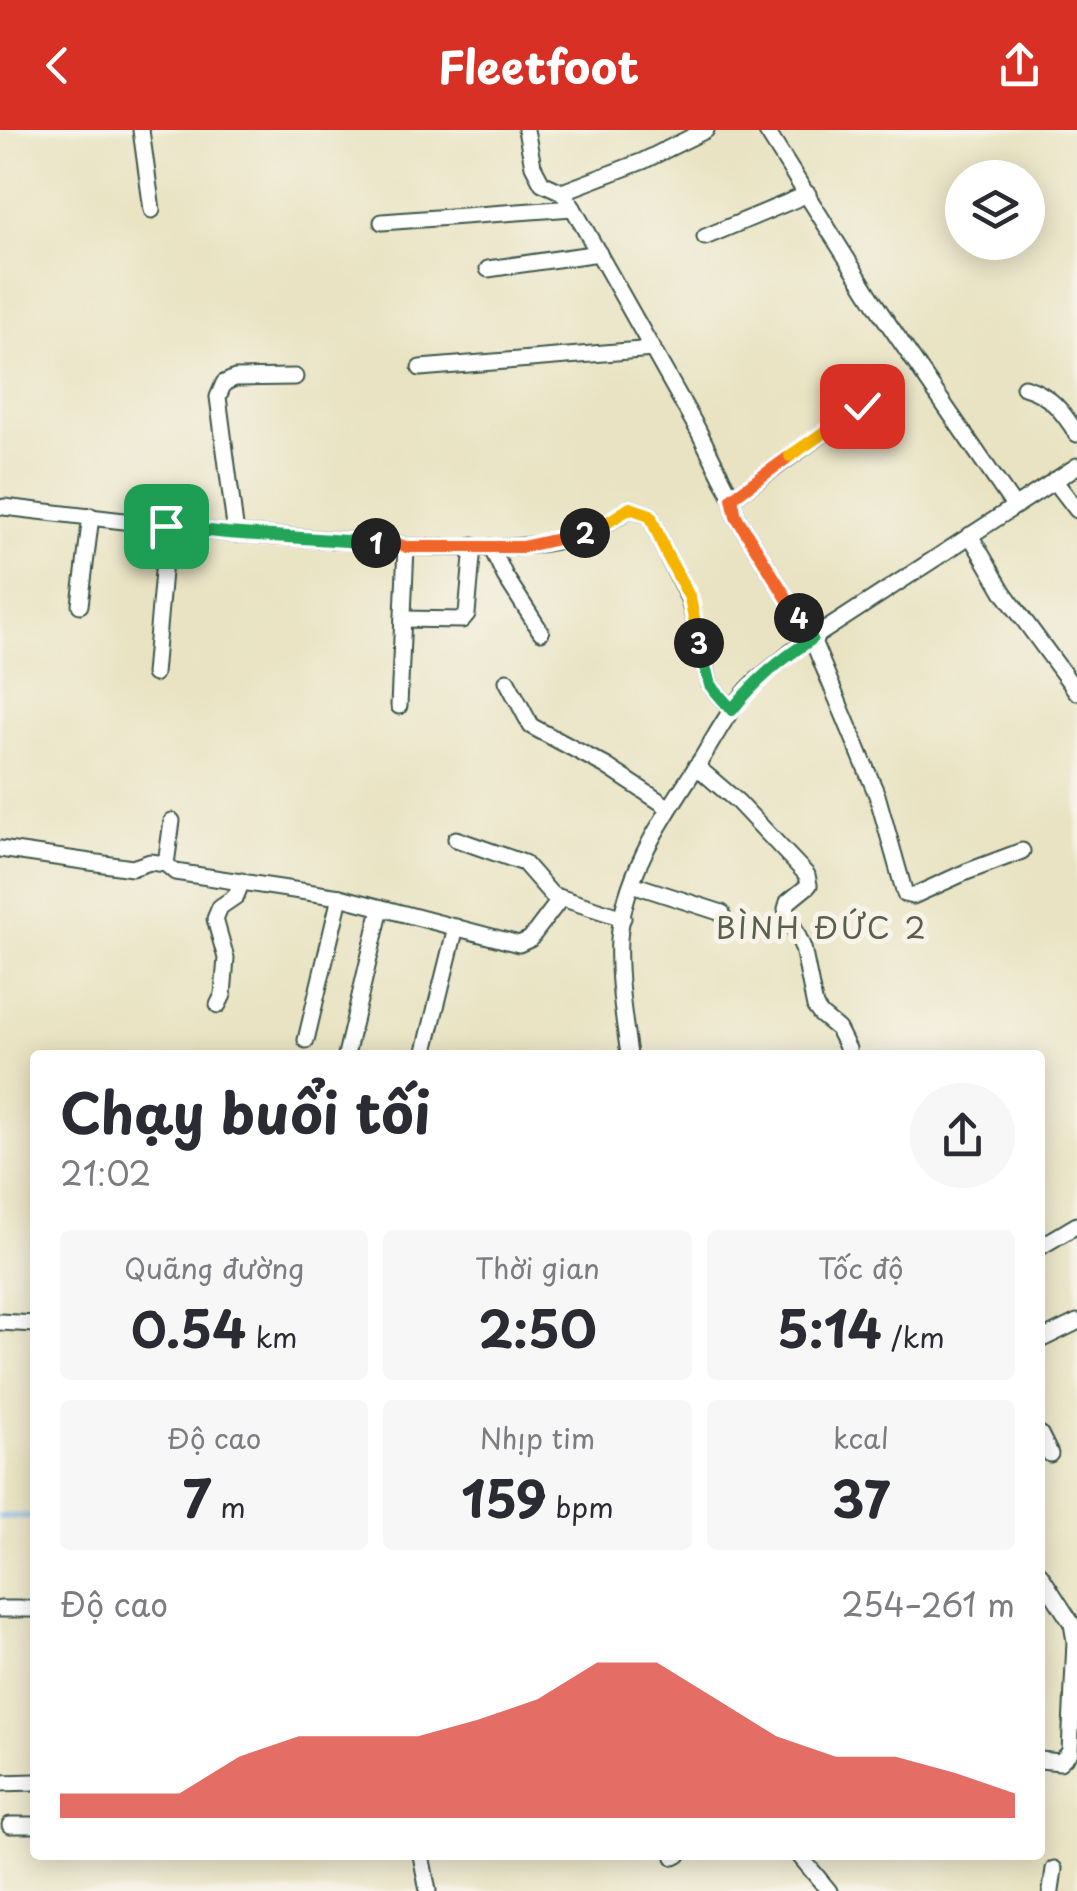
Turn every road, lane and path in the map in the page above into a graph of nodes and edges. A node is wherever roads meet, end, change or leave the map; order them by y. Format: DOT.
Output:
graph roads {
  1 [pos="142,130"];
  2 [pos="526,130"];
  3 [pos="706,130"];
  4 [pos="766,130"];
  5 [pos="562,192"];
  6 [pos="808,194"];
  7 [pos="573,208"];
  8 [pos="152,210"];
  9 [pos="382,222"];
  10 [pos="704,237"];
  11 [pos="599,253"];
  12 [pos="488,269"];
  13 [pos="653,349"];
  14 [pos="420,368"];
  15 [pos="295,377"];
  16 [pos="1024,387"];
  17 [pos="862,406"];
  18 [pos="1077,434"];
  19 [pos="1077,466"];
  20 [pos="1054,480"];
  21 [pos="732,498"];
  22 [pos="1014,506"];
  23 [pos="4,507"];
  24 [pos="1077,510"];
  25 [pos="91,516"];
  26 [pos="166,526"];
  27 [pos="236,534"];
  28 [pos="970,535"];
  29 [pos="473,546"];
  30 [pos="406,547"];
  31 [pos="491,547"];
  32 [pos="80,605"];
  33 [pos="403,620"];
  34 [pos="541,632"];
  35 [pos="812,639"];
  36 [pos="154,674"];
  37 [pos="507,681"];
  38 [pos="1077,692"];
  39 [pos="399,706"];
  40 [pos="732,710"];
  41 [pos="696,766"];
  42 [pos="668,807"];
  43 [pos="172,822"];
  44 [pos="456,840"];
  45 [pos="0,849"];
  46 [pos="1022,851"];
  47 [pos="166,864"];
  48 [pos="242,881"];
  49 [pos="632,884"];
  50 [pos="340,897"];
  51 [pos="561,898"];
  52 [pos="381,908"];
  53 [pos="722,913"];
  54 [pos="623,918"];
  55 [pos="456,928"];
  56 [pos="218,1006"];
  57 [pos="306,1040"];
  58 [pos="347,1050"];
  59 [pos="425,1050"];
  60 [pos="627,1050"];
  61 [pos="848,1050"];
  62 [pos="1077,1226"];
  63 [pos="1045,1244"];
  64 [pos="0,1322"];
  65 [pos="1077,1322"];
  66 [pos="30,1324"];
  67 [pos="1045,1338"];
  68 [pos="1045,1444"];
  69 [pos="1050,1454"];
  70 [pos="1045,1584"];
  71 [pos="0,1609"];
  72 [pos="30,1610"];
  73 [pos="1074,1624"];
  74 [pos="1045,1760"];
  75 [pos="30,1782"];
  76 [pos="0,1783"];
  77 [pos="10,1824"];
  78 [pos="30,1825"];
  79 [pos="422,1860"];
  80 [pos="803,1860"];
  81 [pos="1054,1869"];
  82 [pos="428,1891"];
  83 [pos="828,1891"];
  84 [pos="1051,1891"];
  1 -- 8 [label="street"];
  2 -- 5 [label="street"];
  3 -- 5 [label="street"];
  4 -- 6 [label="street"];
  5 -- 7 [label="street"];
  6 -- 10 [label="street"];
  6 -- 22 [label="street"];
  7 -- 9 [label="street"];
  7 -- 11 [label="street"];
  11 -- 12 [label="street"];
  11 -- 13 [label="street"];
  13 -- 14 [label="street"];
  13 -- 21 [label="street"];
  15 -- 27 [label="street"];
  16 -- 18 [label="street"];
  17 -- 21 [label="street"];
  19 -- 20 [label="street"];
  20 -- 22 [label="street"];
  20 -- 24 [label="street"];
  21 -- 35 [label="street"];
  22 -- 28 [label="street"];
  23 -- 25 [label="street"];
  25 -- 26 [label="street"];
  25 -- 32 [label="street"];
  26 -- 27 [label="street"];
  26 -- 36 [label="street"];
  27 -- 30 [label="street"];
  28 -- 35 [label="street"];
  28 -- 38 [label="street"];
  29 -- 30 [label="street"];
  29 -- 31 [label="street"];
  29 -- 33 [label="street"];
  30 -- 33 [label="street"];
  31 -- 34 [label="street"];
  31 -- 40 [label="street"];
  33 -- 39 [label="street"];
  35 -- 40 [label="street"];
  35 -- 46 [label="street"];
  37 -- 42 [label="street"];
  40 -- 41 [label="street"];
  41 -- 42 [label="street"];
  41 -- 61 [label="street"];
  42 -- 49 [label="street"];
  43 -- 47 [label="street"];
  44 -- 51 [label="street"];
  45 -- 47 [label="street"];
  47 -- 48 [label="street"];
  48 -- 50 [label="street"];
  48 -- 56 [label="street"];
  49 -- 53 [label="street"];
  49 -- 54 [label="street"];
  50 -- 52 [label="street"];
  50 -- 57 [label="street"];
  51 -- 54 [label="street"];
  51 -- 55 [label="street"];
  52 -- 55 [label="street"];
  52 -- 58 [label="street"];
  54 -- 60 [label="street"];
  55 -- 59 [label="street"];
  62 -- 63 [label="street"];
  64 -- 66 [label="street"];
  65 -- 67 [label="street"];
  68 -- 69 [label="street"];
  70 -- 73 [label="street"];
  71 -- 72 [label="street"];
  73 -- 74 [label="street"];
  75 -- 76 [label="street"];
  77 -- 78 [label="street"];
  79 -- 82 [label="street"];
  80 -- 83 [label="street"];
  81 -- 84 [label="street"];
}
